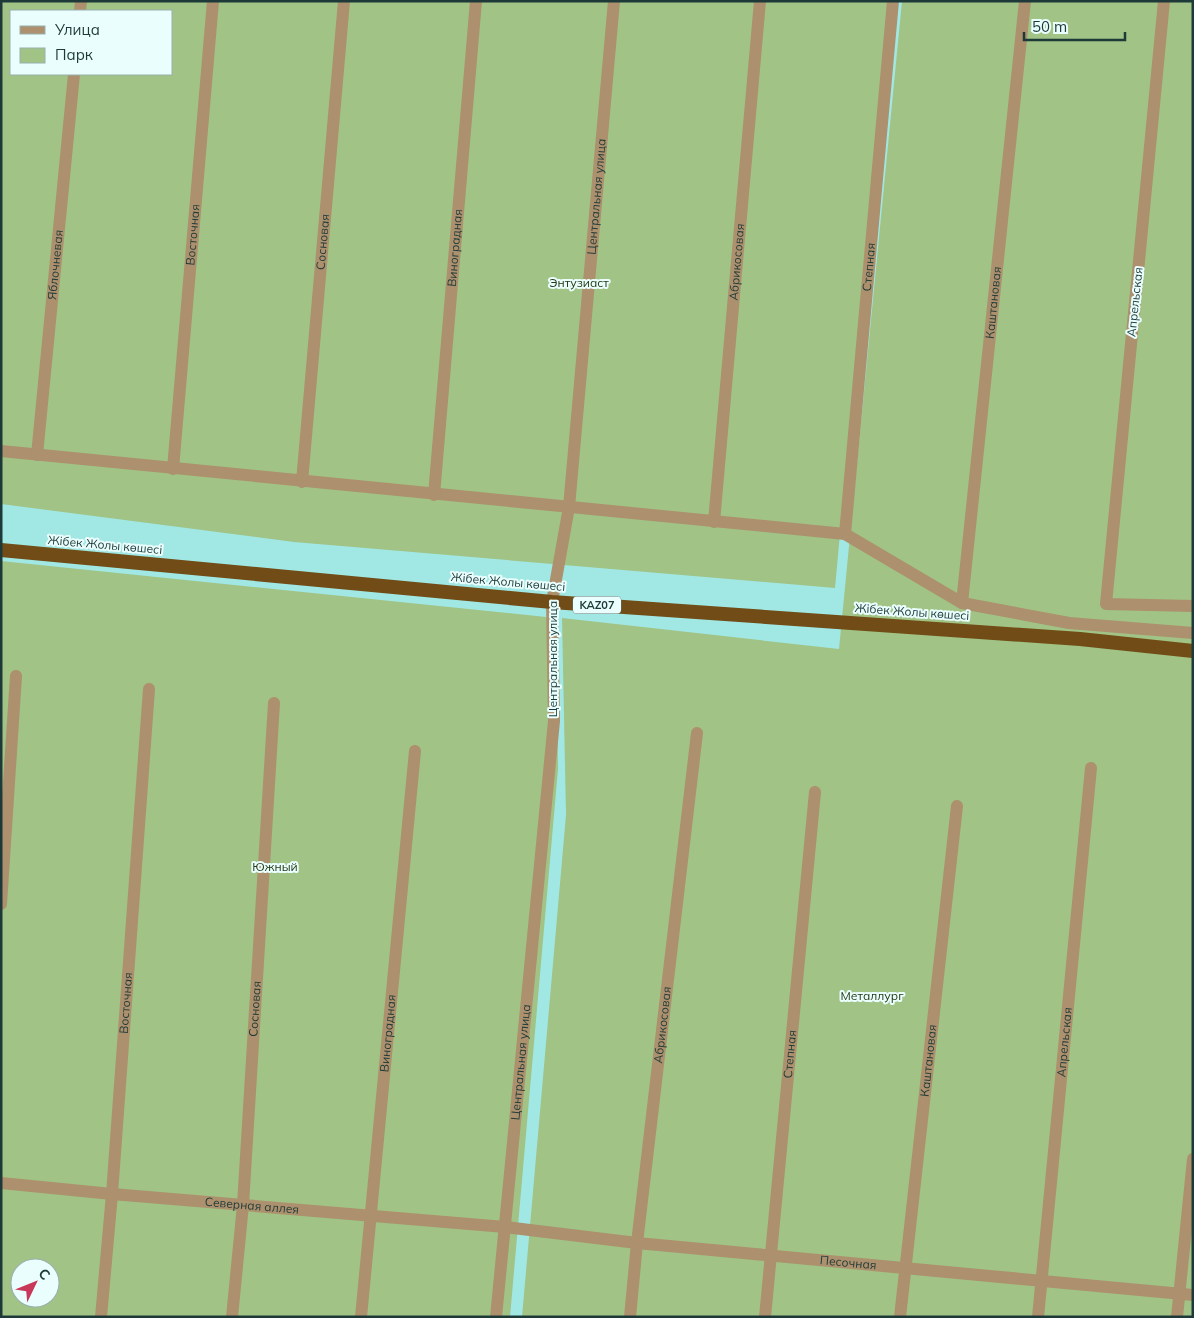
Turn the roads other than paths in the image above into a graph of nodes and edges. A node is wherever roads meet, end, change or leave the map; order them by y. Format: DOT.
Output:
graph roads {
  1 [pos="213,1"];
  2 [pos="344,1"];
  3 [pos="476,1"];
  4 [pos="614,1"];
  5 [pos="760,1"];
  6 [pos="893,1"];
  7 [pos="1025,1"];
  8 [pos="1164,1"];
  9 [pos="74,75"];
  10 [pos="1,452"];
  11 [pos="37,455"];
  12 [pos="173,469"];
  13 [pos="302,482"];
  14 [pos="434,495"];
  15 [pos="569,508"];
  16 [pos="714,522"];
  17 [pos="845,534"];
  18 [pos="1,550"];
  19 [pos="552,602"];
  20 [pos="962,603"];
  21 [pos="1193,606"];
  22 [pos="1193,633"];
  23 [pos="1193,651"];
  24 [pos="16,676"];
  25 [pos="149,689"];
  26 [pos="274,702"];
  27 [pos="697,733"];
  28 [pos="415,751"];
  29 [pos="1091,768"];
  30 [pos="815,792"];
  31 [pos="957,806"];
  32 [pos="1,904"];
  33 [pos="1193,1159"];
  34 [pos="1,1183"];
  35 [pos="112,1194"];
  36 [pos="243,1205"];
  37 [pos="371,1216"];
  38 [pos="504,1227"];
  39 [pos="637,1243"];
  40 [pos="770,1255"];
  41 [pos="905,1269"];
  42 [pos="1042,1281"];
  43 [pos="1179,1294"];
  44 [pos="1193,1295"];
  45 [pos="101,1317"];
  46 [pos="232,1317"];
  47 [pos="361,1317"];
  48 [pos="496,1317"];
  49 [pos="630,1317"];
  50 [pos="765,1317"];
  51 [pos="900,1317"];
  52 [pos="1038,1317"];
  53 [pos="1177,1317"];
  1 -- 12 [label="street, Восточная"];
  2 -- 13 [label="street, Сосновая"];
  3 -- 14 [label="street, Виноградная"];
  4 -- 15 [label="street, Центральная улица"];
  5 -- 16 [label="street, Абрикосовая"];
  6 -- 17 [label="street, Степная"];
  7 -- 20 [label="street, Каштановая"];
  8 -- 21 [label="street, Апрельская"];
  9 -- 11 [label="street, Яблочневая"];
  10 -- 11 [label="street"];
  11 -- 12 [label="street"];
  12 -- 13 [label="street"];
  13 -- 14 [label="street"];
  14 -- 15 [label="street"];
  15 -- 16 [label="street"];
  15 -- 19 [label="street, Центральная улица"];
  16 -- 17 [label="street"];
  17 -- 20 [label="street"];
  18 -- 19 [label="highway, Жібек Жолы көшесі / KAZ07"];
  19 -- 23 [label="highway, Жібек Жолы көшесі / KAZ07"];
  19 -- 38 [label="street, Центральная улица"];
  20 -- 22 [label="street"];
  24 -- 32 [label="street"];
  25 -- 35 [label="street, Восточная"];
  26 -- 36 [label="street, Сосновая"];
  27 -- 39 [label="street, Абрикосовая"];
  28 -- 37 [label="street, Виноградная"];
  29 -- 42 [label="street, Апрельская"];
  30 -- 40 [label="street, Степная"];
  31 -- 41 [label="street, Каштановая"];
  33 -- 43 [label="street"];
  34 -- 35 [label="street, Северная аллея"];
  35 -- 36 [label="street, Северная аллея"];
  35 -- 45 [label="street, Восточная"];
  36 -- 37 [label="street, Северная аллея"];
  36 -- 46 [label="street, Сосновая"];
  37 -- 38 [label="street, Северная аллея"];
  37 -- 47 [label="street, Виноградная"];
  38 -- 39 [label="street, Песочная"];
  38 -- 48 [label="street, Центральная улица"];
  39 -- 40 [label="street, Песочная"];
  39 -- 49 [label="street, Абрикосовая"];
  40 -- 41 [label="street, Песочная"];
  40 -- 50 [label="street, Степная"];
  41 -- 42 [label="street, Песочная"];
  41 -- 51 [label="street, Каштановая"];
  42 -- 43 [label="street, Песочная"];
  42 -- 52 [label="street, Апрельская"];
  43 -- 44 [label="street, Песочная"];
  43 -- 53 [label="street"];
}
